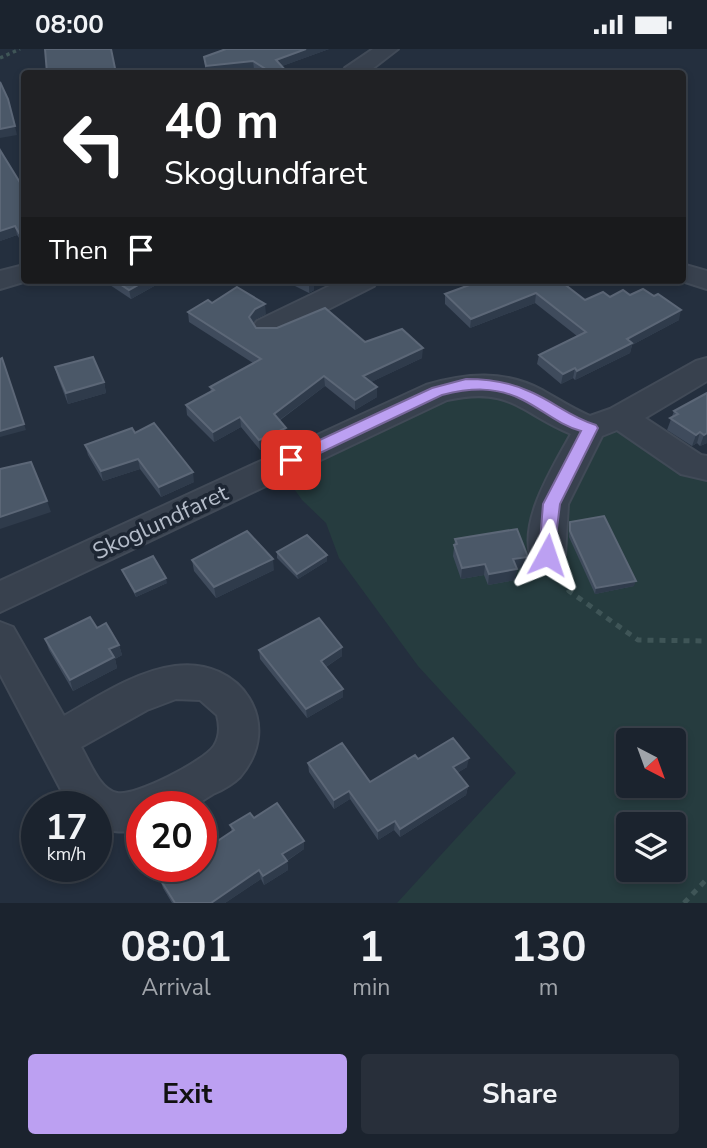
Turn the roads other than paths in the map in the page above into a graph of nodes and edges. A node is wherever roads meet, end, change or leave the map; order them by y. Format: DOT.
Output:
graph roads {
  1 [pos="387,49"];
  2 [pos="357,70"];
  3 [pos="21,273"];
  4 [pos="686,273"];
  5 [pos="0,280"];
  6 [pos="707,281"];
  7 [pos="356,284"];
  8 [pos="267,328"];
  9 [pos="707,368"];
  10 [pos="606,423"];
  11 [pos="707,468"];
  12 [pos="547,555"];
  13 [pos="0,597"];
  14 [pos="0,638"];
  15 [pos="55,741"];
  16 [pos="176,791"];
  17 [pos="126,814"];
  1 -- 2 [label="street"];
  3 -- 5 [label="street"];
  4 -- 6 [label="street"];
  7 -- 8 [label="street"];
  9 -- 10 [label="street"];
  10 -- 11 [label="street, Skoglundfaret"];
  10 -- 12 [label="street"];
  10 -- 13 [label="street, Skoglundfaret"];
  14 -- 15 [label="street"];
  15 -- 16 [label="street"];
  15 -- 17 [label="street"];
}
